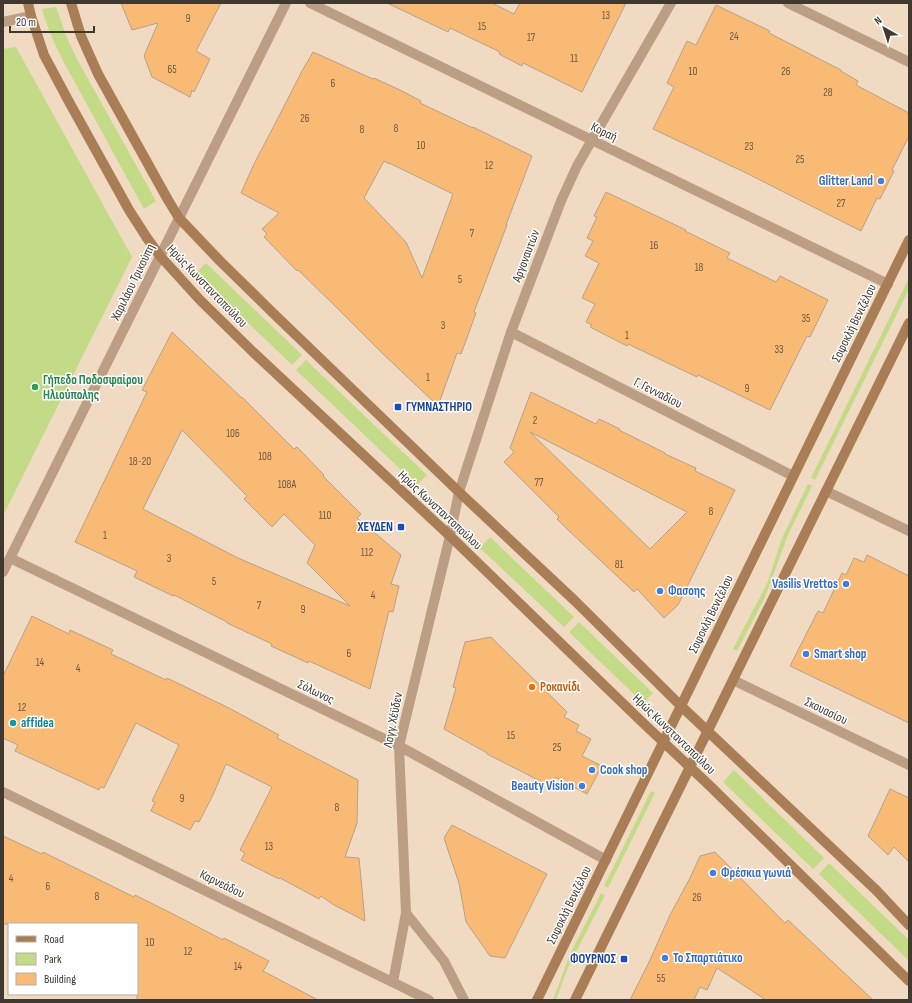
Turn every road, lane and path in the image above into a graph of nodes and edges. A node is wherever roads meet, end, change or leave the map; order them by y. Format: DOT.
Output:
graph roads {
  1 [pos="28,3"];
  2 [pos="71,3"];
  3 [pos="286,3"];
  4 [pos="310,3"];
  5 [pos="671,3"];
  6 [pos="788,3"];
  7 [pos="31,16"];
  8 [pos="3,22"];
  9 [pos="909,62"];
  10 [pos="592,140"];
  11 [pos="179,218"];
  12 [pos="909,240"];
  13 [pos="160,256"];
  14 [pos="888,284"];
  15 [pos="909,323"];
  16 [pos="511,332"];
  17 [pos="794,476"];
  18 [pos="826,491"];
  19 [pos="460,492"];
  20 [pos="909,531"];
  21 [pos="450,536"];
  22 [pos="10,558"];
  23 [pos="3,572"];
  24 [pos="733,680"];
  25 [pos="681,706"];
  26 [pos="707,731"];
  27 [pos="663,742"];
  28 [pos="399,746"];
  29 [pos="909,765"];
  30 [pos="689,768"];
  31 [pos="3,792"];
  32 [pos="606,860"];
  33 [pos="406,913"];
  34 [pos="909,925"];
  35 [pos="909,981"];
  36 [pos="393,982"];
  37 [pos="429,1000"];
  38 [pos="464,1000"];
  39 [pos="537,1000"];
  40 [pos="575,1000"];
  1 -- 7 [label="street, Ηρώς Κωνσταντοπούλου"];
  2 -- 11 [label="street, Ηρώς Κωνσταντοπούλου"];
  3 -- 11 [label="street, Χαριλάου Τρικούπη"];
  4 -- 10 [label="street, Κοραή"];
  5 -- 10 [label="street, Αργοναυτών"];
  6 -- 9 [label="street"];
  7 -- 8 [label="street"];
  7 -- 13 [label="street, Ηρώς Κωνσταντοπούλου"];
  10 -- 14 [label="street, Κοραή"];
  10 -- 16 [label="street, Αργοναυτών"];
  11 -- 13 [label="street, Χαριλάου Τρικούπη"];
  11 -- 19 [label="street, Ηρώς Κωνσταντοπούλου"];
  12 -- 14 [label="street, Σοφοκλή Βενιζέλου"];
  13 -- 21 [label="street, Ηρώς Κωνσταντοπούλου"];
  13 -- 22 [label="street, Χαριλάου Τρικούπη"];
  14 -- 17 [label="street, Σοφοκλή Βενιζέλου"];
  15 -- 18 [label="street"];
  16 -- 17 [label="street, Γ. Γενναδίου"];
  16 -- 19 [label="street, Αργοναυτών"];
  17 -- 25 [label="street, Σοφοκλή Βενιζέλου"];
  18 -- 20 [label="street"];
  18 -- 24 [label="street"];
  19 -- 21 [label="street, Αργοναυτών"];
  19 -- 25 [label="street, Ηρώς Κωνσταντοπούλου"];
  21 -- 27 [label="street, Ηρώς Κωνσταντοπούλου"];
  21 -- 28 [label="street, Λογγ. Χέϋδεν"];
  22 -- 23 [label="street, Χαριλάου Τρικούπη"];
  22 -- 28 [label="street, Σόλωνος"];
  24 -- 26 [label="street"];
  24 -- 29 [label="street, Σκουασίου"];
  25 -- 26 [label="street, Ηρώς Κωνσταντοπούλου"];
  25 -- 27 [label="street, Σοφοκλή Βενιζέλου"];
  26 -- 30 [label="street"];
  26 -- 34 [label="street, Ηρώς Κωνσταντοπούλου"];
  27 -- 30 [label="street, Ηρώς Κωνσταντοπούλου"];
  27 -- 32 [label="street, Σοφοκλή Βενιζέλου"];
  28 -- 32 [label="street, Σόλωνος"];
  28 -- 33 [label="street, Λογγ. Χέϋδεν"];
  30 -- 35 [label="street, Ηρώς Κωνσταντοπούλου"];
  30 -- 40 [label="street"];
  31 -- 36 [label="street, Καρνεάδου"];
  32 -- 39 [label="street, Σοφοκλή Βενιζέλου"];
  33 -- 36 [label="street, Λογγ. Χέϋδεν"];
  33 -- 38 [label="street"];
  36 -- 37 [label="street, Καρνεάδου"];
}
